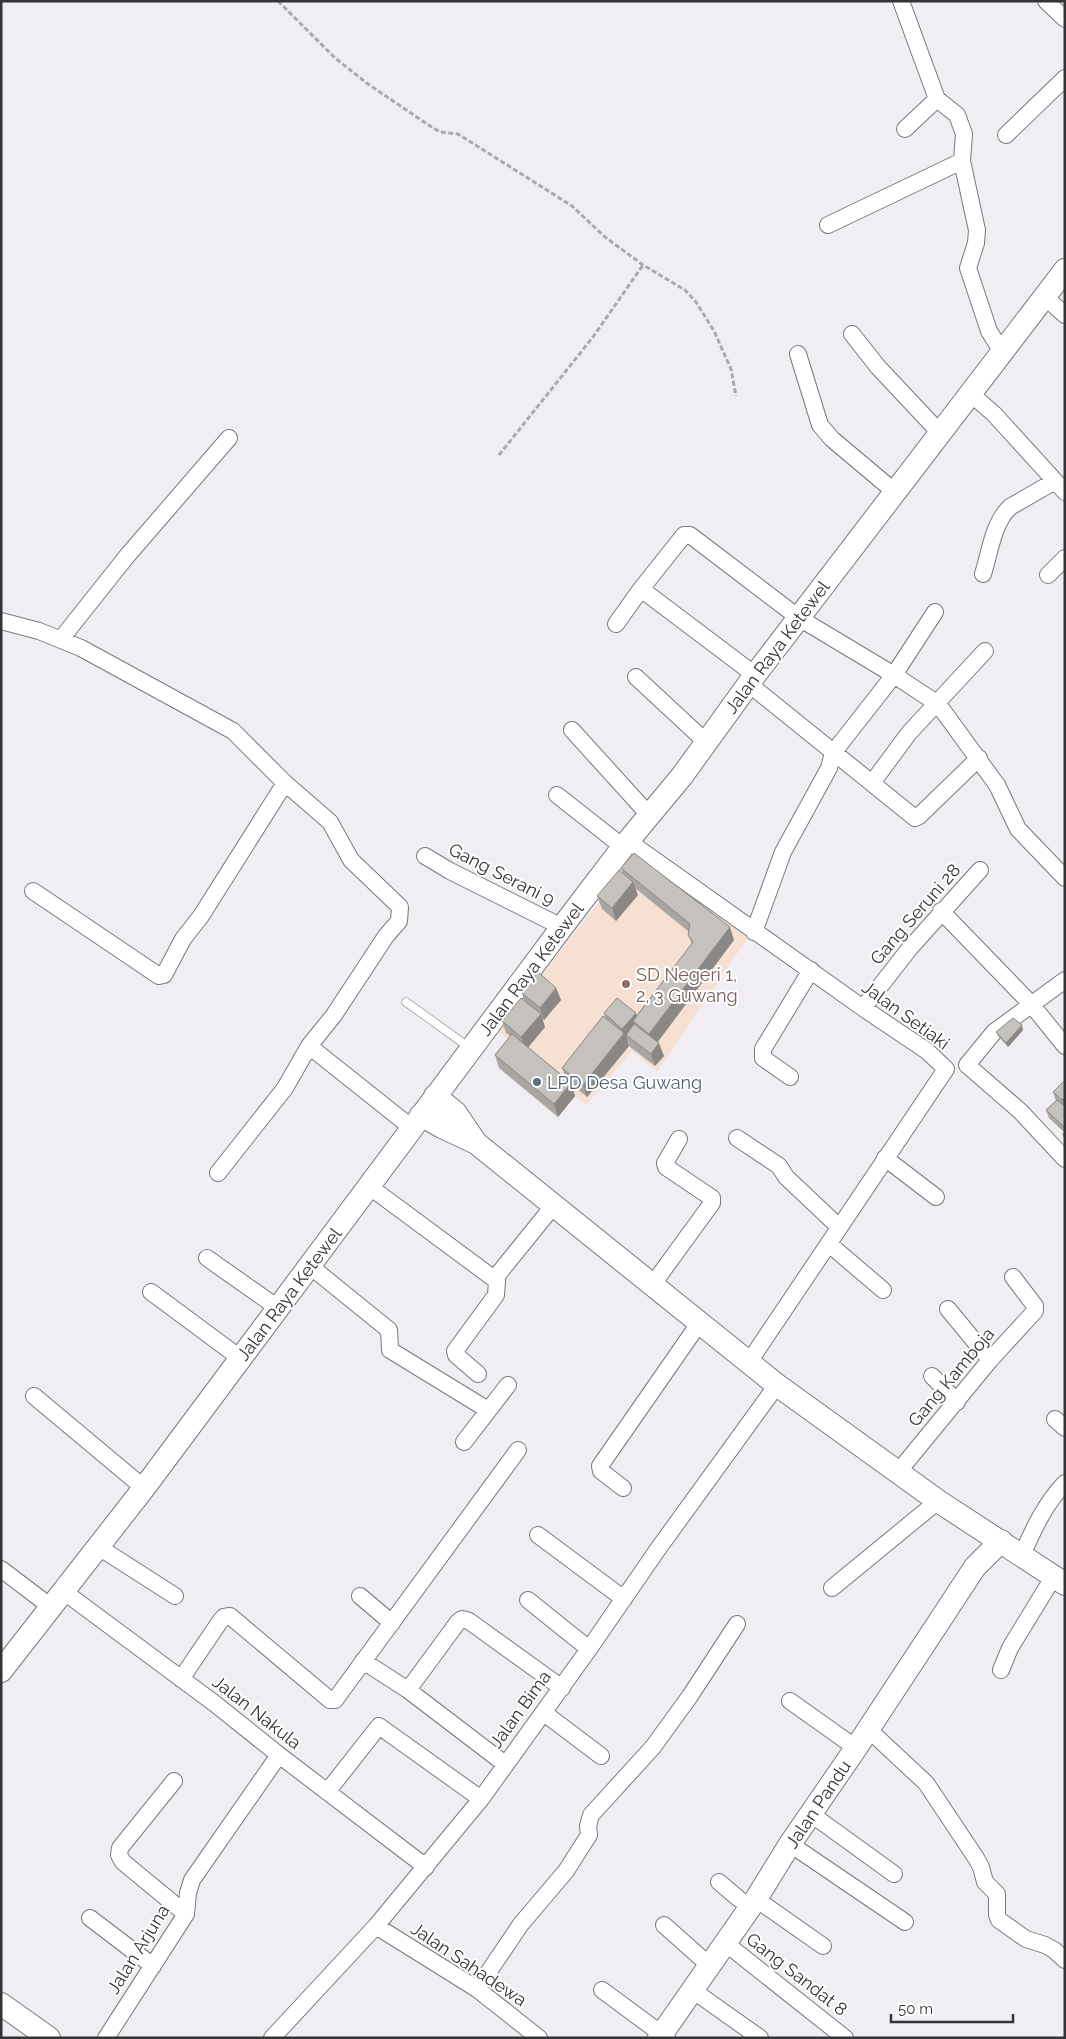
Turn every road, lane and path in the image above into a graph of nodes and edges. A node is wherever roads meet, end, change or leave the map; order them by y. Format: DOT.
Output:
graph roads {
  1 [pos="278,1"];
  2 [pos="901,1"];
  3 [pos="1046,1"];
  4 [pos="1064,18"];
  5 [pos="1065,78"];
  6 [pos="938,99"];
  7 [pos="905,128"];
  8 [pos="1006,135"];
  9 [pos="962,162"];
  10 [pos="828,225"];
  11 [pos="643,265"];
  12 [pos="1065,270"];
  13 [pos="1044,296"];
  14 [pos="1065,315"];
  15 [pos="852,334"];
  16 [pos="1002,352"];
  17 [pos="798,354"];
  18 [pos="971,394"];
  19 [pos="736,396"];
  20 [pos="940,433"];
  21 [pos="229,438"];
  22 [pos="498,455"];
  23 [pos="1060,487"];
  24 [pos="895,492"];
  25 [pos="1065,558"];
  26 [pos="984,574"];
  27 [pos="1048,575"];
  28 [pos="641,589"];
  29 [pos="935,612"];
  30 [pos="799,618"];
  31 [pos="1,621"];
  32 [pos="616,624"];
  33 [pos="61,639"];
  34 [pos="985,651"];
  35 [pos="894,675"];
  36 [pos="636,677"];
  37 [pos="752,679"];
  38 [pos="938,704"];
  39 [pos="572,730"];
  40 [pos="706,742"];
  41 [pos="832,753"];
  42 [pos="978,758"];
  43 [pos="284,783"];
  44 [pos="872,783"];
  45 [pos="557,795"];
  46 [pos="650,816"];
  47 [pos="625,844"];
  48 [pos="425,856"];
  49 [pos="980,870"];
  50 [pos="1065,878"];
  51 [pos="33,891"];
  52 [pos="941,911"];
  53 [pos="562,927"];
  54 [pos="754,932"];
  55 [pos="811,970"];
  56 [pos="1065,980"];
  57 [pos="406,1002"];
  58 [pos="1031,1004"];
  59 [pos="863,1008"];
  60 [pos="309,1046"];
  61 [pos="1065,1046"];
  62 [pos="471,1049"];
  63 [pos="967,1065"];
  64 [pos="946,1069"];
  65 [pos="790,1077"];
  66 [pos="435,1096"];
  67 [pos="417,1121"];
  68 [pos="738,1138"];
  69 [pos="679,1139"];
  70 [pos="476,1142"];
  71 [pos="885,1158"];
  72 [pos="1065,1159"];
  73 [pos="218,1173"];
  74 [pos="370,1187"];
  75 [pos="936,1197"];
  76 [pos="554,1205"];
  77 [pos="839,1226"];
  78 [pos="829,1244"];
  79 [pos="206,1258"];
  80 [pos="310,1266"];
  81 [pos="1013,1277"];
  82 [pos="495,1278"];
  83 [pos="653,1284"];
  84 [pos="883,1290"];
  85 [pos="151,1292"];
  86 [pos="278,1308"];
  87 [pos="948,1309"];
  88 [pos="700,1322"];
  89 [pos="240,1358"];
  90 [pos="990,1360"];
  91 [pos="749,1362"];
  92 [pos="478,1374"];
  93 [pos="932,1376"];
  94 [pos="508,1385"];
  95 [pos="777,1385"];
  96 [pos="34,1396"];
  97 [pos="957,1402"];
  98 [pos="488,1410"];
  99 [pos="464,1442"];
  100 [pos="518,1450"];
  101 [pos="898,1472"];
  102 [pos="1065,1483"];
  103 [pos="144,1488"];
  104 [pos="622,1488"];
  105 [pos="938,1501"];
  106 [pos="979,1528"];
  107 [pos="538,1535"];
  108 [pos="1000,1541"];
  109 [pos="97,1546"];
  110 [pos="1022,1554"];
  111 [pos="975,1567"];
  112 [pos="1,1569"];
  113 [pos="1059,1580"];
  114 [pos="832,1588"];
  115 [pos="175,1596"];
  116 [pos="360,1596"];
  117 [pos="57,1599"];
  118 [pos="624,1599"];
  119 [pos="528,1600"];
  120 [pos="392,1623"];
  121 [pos="737,1624"];
  122 [pos="589,1649"];
  123 [pos="363,1661"];
  124 [pos="1001,1670"];
  125 [pos="1,1671"];
  126 [pos="181,1679"];
  127 [pos="562,1688"];
  128 [pos="408,1690"];
  129 [pos="790,1701"];
  130 [pos="544,1713"];
  131 [pos="868,1729"];
  132 [pos="856,1748"];
  133 [pos="279,1755"];
  134 [pos="600,1756"];
  135 [pos="505,1764"];
  136 [pos="174,1781"];
  137 [pos="327,1792"];
  138 [pos="481,1799"];
  139 [pos="810,1814"];
  140 [pos="790,1844"];
  141 [pos="426,1867"];
  142 [pos="894,1874"];
  143 [pos="719,1882"];
  144 [pos="748,1899"];
  145 [pos="186,1914"];
  146 [pos="90,1918"];
  147 [pos="904,1922"];
  148 [pos="664,1925"];
  149 [pos="376,1926"];
  150 [pos="724,1942"];
  151 [pos="823,1946"];
  152 [pos="1065,1960"];
  153 [pos="709,1965"];
  154 [pos="153,1966"];
  155 [pos="477,1989"];
  156 [pos="692,1989"];
  157 [pos="602,1990"];
  158 [pos="1,2004"];
  159 [pos="662,2036"];
  160 [pos="49,2038"];
  161 [pos="106,2038"];
  162 [pos="272,2038"];
  163 [pos="539,2038"];
  164 [pos="760,2038"];
  165 [pos="845,2038"];
  1 -- 11 [label="path"];
  2 -- 6 [label="street"];
  3 -- 4 [label="street"];
  5 -- 8 [label="street"];
  6 -- 7 [label="street"];
  6 -- 9 [label="street"];
  9 -- 10 [label="street"];
  9 -- 16 [label="street"];
  11 -- 19 [label="path"];
  11 -- 22 [label="path"];
  12 -- 13 [label="main road, Jalan Raya Ketewel"];
  13 -- 14 [label="street"];
  13 -- 16 [label="main road, Jalan Raya Ketewel"];
  15 -- 20 [label="street"];
  16 -- 18 [label="main road, Jalan Raya Ketewel"];
  17 -- 24 [label="street"];
  18 -- 20 [label="main road, Jalan Raya Ketewel"];
  18 -- 23 [label="street"];
  20 -- 24 [label="main road, Jalan Raya Ketewel"];
  21 -- 33 [label="street"];
  23 -- 26 [label="street"];
  24 -- 30 [label="main road, Jalan Raya Ketewel"];
  25 -- 27 [label="street"];
  28 -- 30 [label="street"];
  28 -- 32 [label="street"];
  28 -- 37 [label="street"];
  29 -- 35 [label="street"];
  30 -- 35 [label="street"];
  30 -- 37 [label="main road, Jalan Raya Ketewel"];
  31 -- 33 [label="street"];
  33 -- 43 [label="street"];
  34 -- 38 [label="street"];
  35 -- 38 [label="street"];
  35 -- 41 [label="street"];
  36 -- 40 [label="street"];
  37 -- 40 [label="main road, Jalan Raya Ketewel"];
  37 -- 41 [label="street"];
  38 -- 42 [label="street"];
  38 -- 44 [label="street"];
  39 -- 46 [label="street"];
  40 -- 46 [label="main road, Jalan Raya Ketewel"];
  41 -- 44 [label="street"];
  41 -- 54 [label="street"];
  42 -- 44 [label="street"];
  42 -- 50 [label="street"];
  43 -- 51 [label="street"];
  43 -- 60 [label="street"];
  45 -- 47 [label="street, Jalan Setiaki"];
  46 -- 47 [label="main road, Jalan Raya Ketewel"];
  47 -- 53 [label="main road, Jalan Raya Ketewel"];
  47 -- 54 [label="street, Jalan Setiaki"];
  48 -- 53 [label="street, Gang Serani 9"];
  49 -- 52 [label="street, Gang Seruni 28"];
  52 -- 58 [label="street"];
  52 -- 59 [label="street, Gang Seruni 28"];
  53 -- 62 [label="main road, Jalan Raya Ketewel"];
  54 -- 55 [label="street, Jalan Setiaki"];
  55 -- 59 [label="street, Jalan Setiaki"];
  55 -- 65 [label="street"];
  56 -- 58 [label="street"];
  57 -- 62 [label="lane"];
  58 -- 61 [label="street"];
  58 -- 63 [label="street"];
  59 -- 64 [label="street, Jalan Setiaki"];
  60 -- 67 [label="street"];
  60 -- 73 [label="street"];
  62 -- 66 [label="main road, Jalan Raya Ketewel"];
  63 -- 64 [label="street"];
  63 -- 72 [label="street"];
  64 -- 71 [label="street, Jalan Setiaki"];
  66 -- 67 [label="main road, Jalan Raya Ketewel"];
  66 -- 70 [label="main road"];
  67 -- 70 [label="main road"];
  67 -- 74 [label="main road, Jalan Raya Ketewel"];
  68 -- 77 [label="street"];
  69 -- 83 [label="street"];
  70 -- 76 [label="main road"];
  71 -- 75 [label="street"];
  71 -- 77 [label="street, Jalan Setiaki"];
  74 -- 80 [label="main road, Jalan Raya Ketewel"];
  74 -- 82 [label="street"];
  76 -- 82 [label="street"];
  76 -- 83 [label="main road"];
  77 -- 78 [label="street, Jalan Setiaki"];
  78 -- 84 [label="street"];
  78 -- 91 [label="street, Jalan Setiaki"];
  79 -- 86 [label="street"];
  80 -- 86 [label="main road, Jalan Raya Ketewel"];
  80 -- 98 [label="street"];
  81 -- 90 [label="street, Gang Kamboja"];
  82 -- 92 [label="street"];
  83 -- 88 [label="main road"];
  85 -- 89 [label="street"];
  86 -- 89 [label="main road, Jalan Raya Ketewel"];
  87 -- 90 [label="street"];
  88 -- 91 [label="main road"];
  88 -- 104 [label="street"];
  89 -- 103 [label="main road, Jalan Raya Ketewel"];
  90 -- 97 [label="street, Gang Kamboja"];
  91 -- 95 [label="main road"];
  93 -- 97 [label="street"];
  94 -- 98 [label="street"];
  95 -- 101 [label="main road"];
  95 -- 118 [label="street, Jalan Bima"];
  96 -- 103 [label="street"];
  97 -- 101 [label="street, Gang Kamboja"];
  98 -- 99 [label="street"];
  100 -- 120 [label="street"];
  101 -- 105 [label="main road"];
  102 -- 110 [label="street"];
  103 -- 109 [label="main road, Jalan Raya Ketewel"];
  105 -- 106 [label="main road"];
  105 -- 114 [label="street"];
  106 -- 108 [label="main road"];
  106 -- 111 [label="main road, Jalan Pandu"];
  107 -- 118 [label="street"];
  108 -- 110 [label="main road"];
  108 -- 111 [label="main road, Jalan Pandu"];
  109 -- 115 [label="street"];
  109 -- 117 [label="main road, Jalan Raya Ketewel"];
  110 -- 113 [label="main road"];
  111 -- 131 [label="main road, Jalan Pandu"];
  112 -- 117 [label="street, Jalan Nakula"];
  113 -- 124 [label="street"];
  116 -- 120 [label="street"];
  117 -- 125 [label="main road, Jalan Raya Ketewel"];
  117 -- 126 [label="street, Jalan Nakula"];
  118 -- 122 [label="street, Jalan Bima"];
  119 -- 122 [label="street"];
  120 -- 123 [label="street"];
  121 -- 155 [label="street"];
  122 -- 127 [label="street, Jalan Bima"];
  123 -- 126 [label="street"];
  123 -- 128 [label="street"];
  126 -- 133 [label="street, Jalan Nakula"];
  127 -- 128 [label="street"];
  127 -- 130 [label="street, Jalan Bima"];
  128 -- 135 [label="street"];
  129 -- 132 [label="street"];
  130 -- 134 [label="street"];
  130 -- 135 [label="street, Jalan Bima"];
  131 -- 132 [label="main road, Jalan Pandu"];
  131 -- 152 [label="street"];
  132 -- 139 [label="main road, Jalan Pandu"];
  133 -- 137 [label="street, Jalan Nakula"];
  133 -- 145 [label="street, Jalan Arjuna"];
  135 -- 138 [label="street, Jalan Bima"];
  136 -- 145 [label="street"];
  137 -- 138 [label="street"];
  137 -- 141 [label="street, Jalan Nakula"];
  138 -- 141 [label="street, Jalan Bima"];
  139 -- 140 [label="main road, Jalan Pandu"];
  139 -- 142 [label="street"];
  140 -- 144 [label="main road, Jalan Pandu"];
  140 -- 147 [label="street"];
  141 -- 149 [label="street, Jalan Bima"];
  143 -- 144 [label="street"];
  144 -- 150 [label="main road, Jalan Pandu"];
  144 -- 151 [label="street"];
  145 -- 154 [label="street, Jalan Arjuna"];
  146 -- 154 [label="street"];
  148 -- 153 [label="street"];
  149 -- 155 [label="street, Jalan Sahadewa"];
  149 -- 162 [label="street, Jalan Bima"];
  150 -- 153 [label="main road, Jalan Pandu"];
  150 -- 165 [label="street, Gang Sandat 8"];
  153 -- 156 [label="main road, Jalan Pandu"];
  154 -- 161 [label="street, Jalan Arjuna"];
  155 -- 163 [label="street, Jalan Sahadewa"];
  156 -- 159 [label="main road, Jalan Pandu"];
  156 -- 164 [label="street"];
  157 -- 159 [label="street"];
  158 -- 160 [label="main road"];
}
